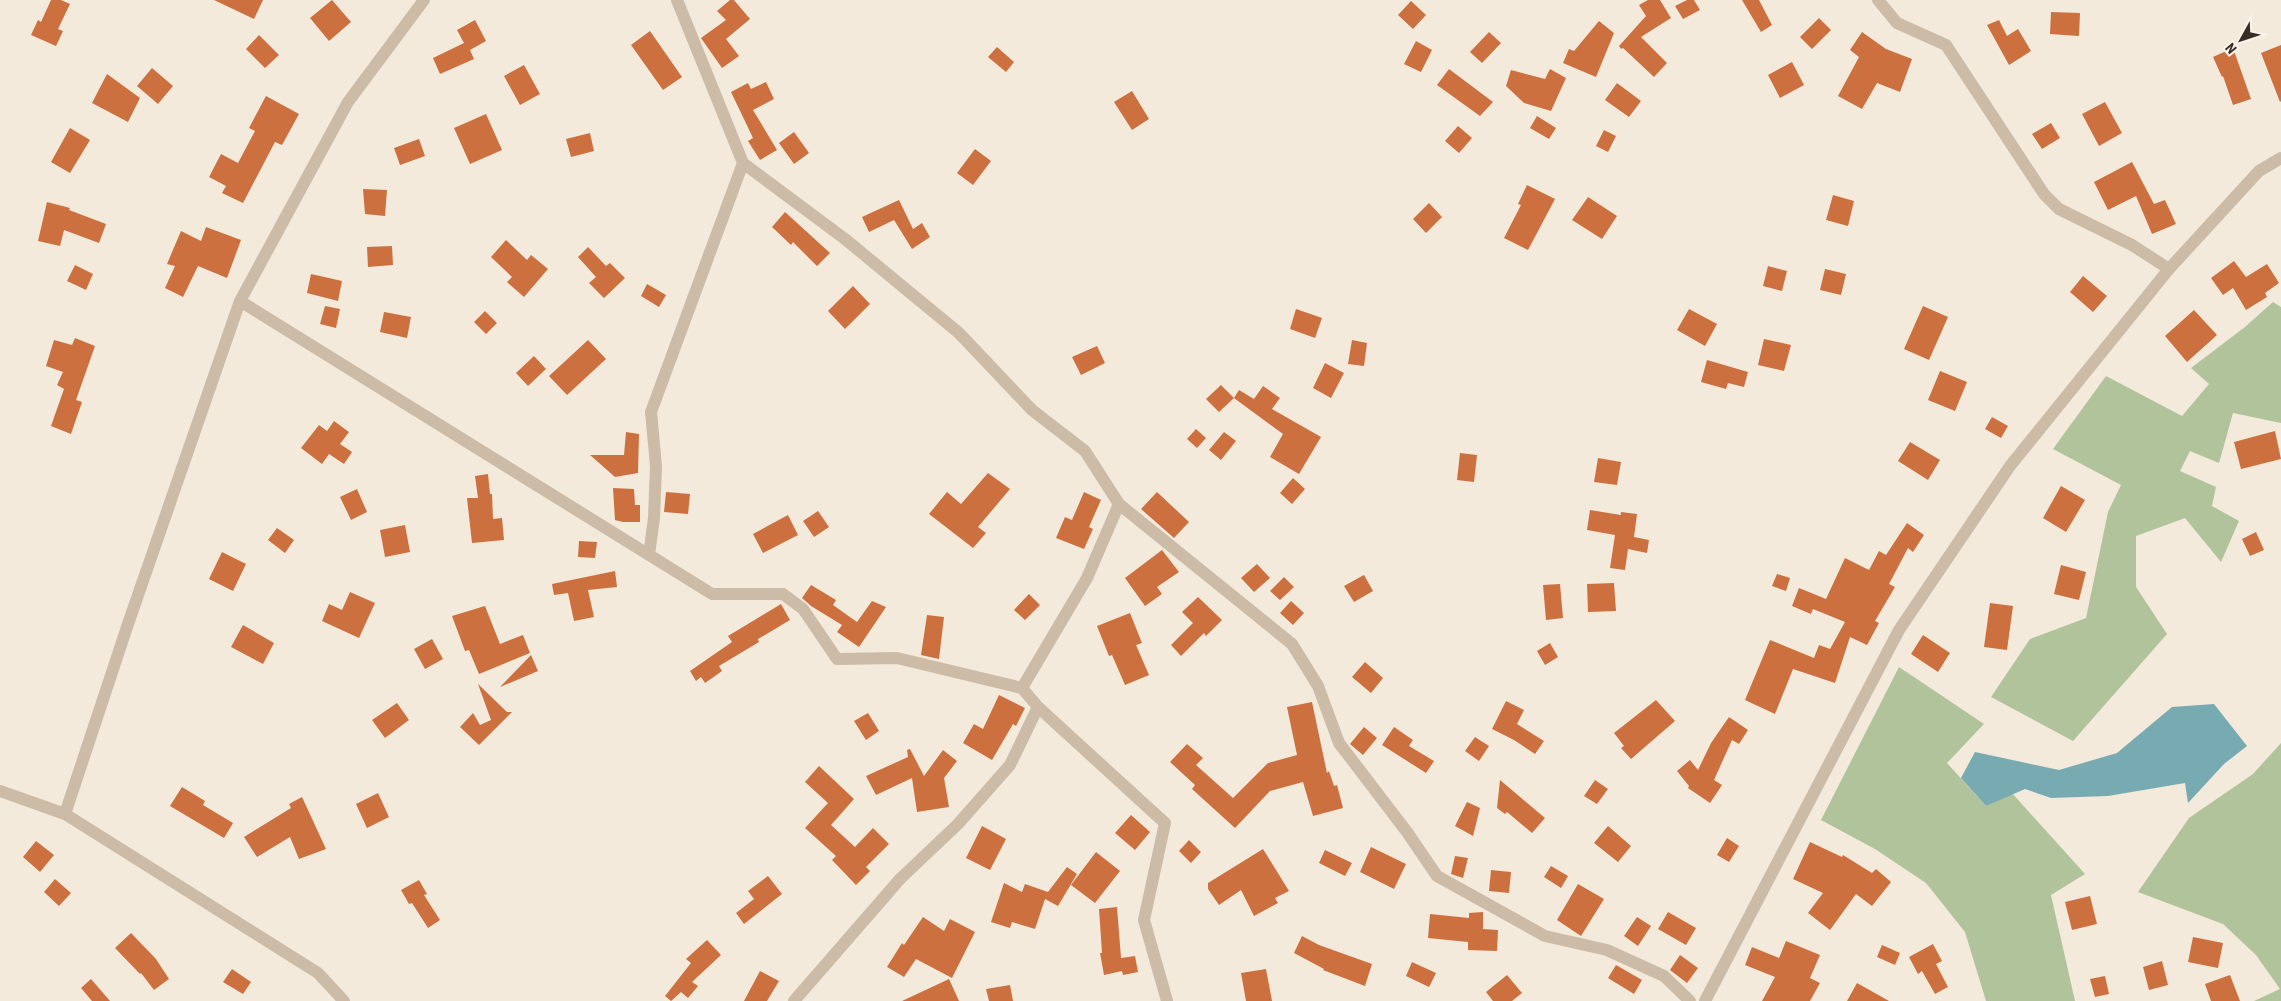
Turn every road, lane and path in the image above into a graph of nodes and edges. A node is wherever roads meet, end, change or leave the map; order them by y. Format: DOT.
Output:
graph roads {
  1 [pos="424,0"];
  2 [pos="676,0"];
  3 [pos="1878,0"];
  4 [pos="2281,158"];
  5 [pos="742,164"];
  6 [pos="2169,269"];
  7 [pos="240,301"];
  8 [pos="1119,504"];
  9 [pos="649,555"];
  10 [pos="1022,688"];
  11 [pos="1038,707"];
  12 [pos="0,791"];
  13 [pos="65,814"];
  14 [pos="344,1001"];
  15 [pos="794,1001"];
  16 [pos="1167,1001"];
  17 [pos="1690,1001"];
  18 [pos="1705,1001"];
  1 -- 7 [label="street"];
  2 -- 5 [label="street"];
  3 -- 6 [label="street"];
  4 -- 6 [label="street"];
  5 -- 8 [label="street"];
  5 -- 9 [label="street"];
  6 -- 18 [label="street"];
  7 -- 9 [label="street"];
  7 -- 13 [label="street"];
  8 -- 10 [label="street"];
  8 -- 17 [label="street"];
  9 -- 10 [label="street"];
  10 -- 11 [label="street"];
  11 -- 15 [label="street"];
  11 -- 16 [label="street"];
  12 -- 13 [label="street"];
  13 -- 14 [label="street"];
}
